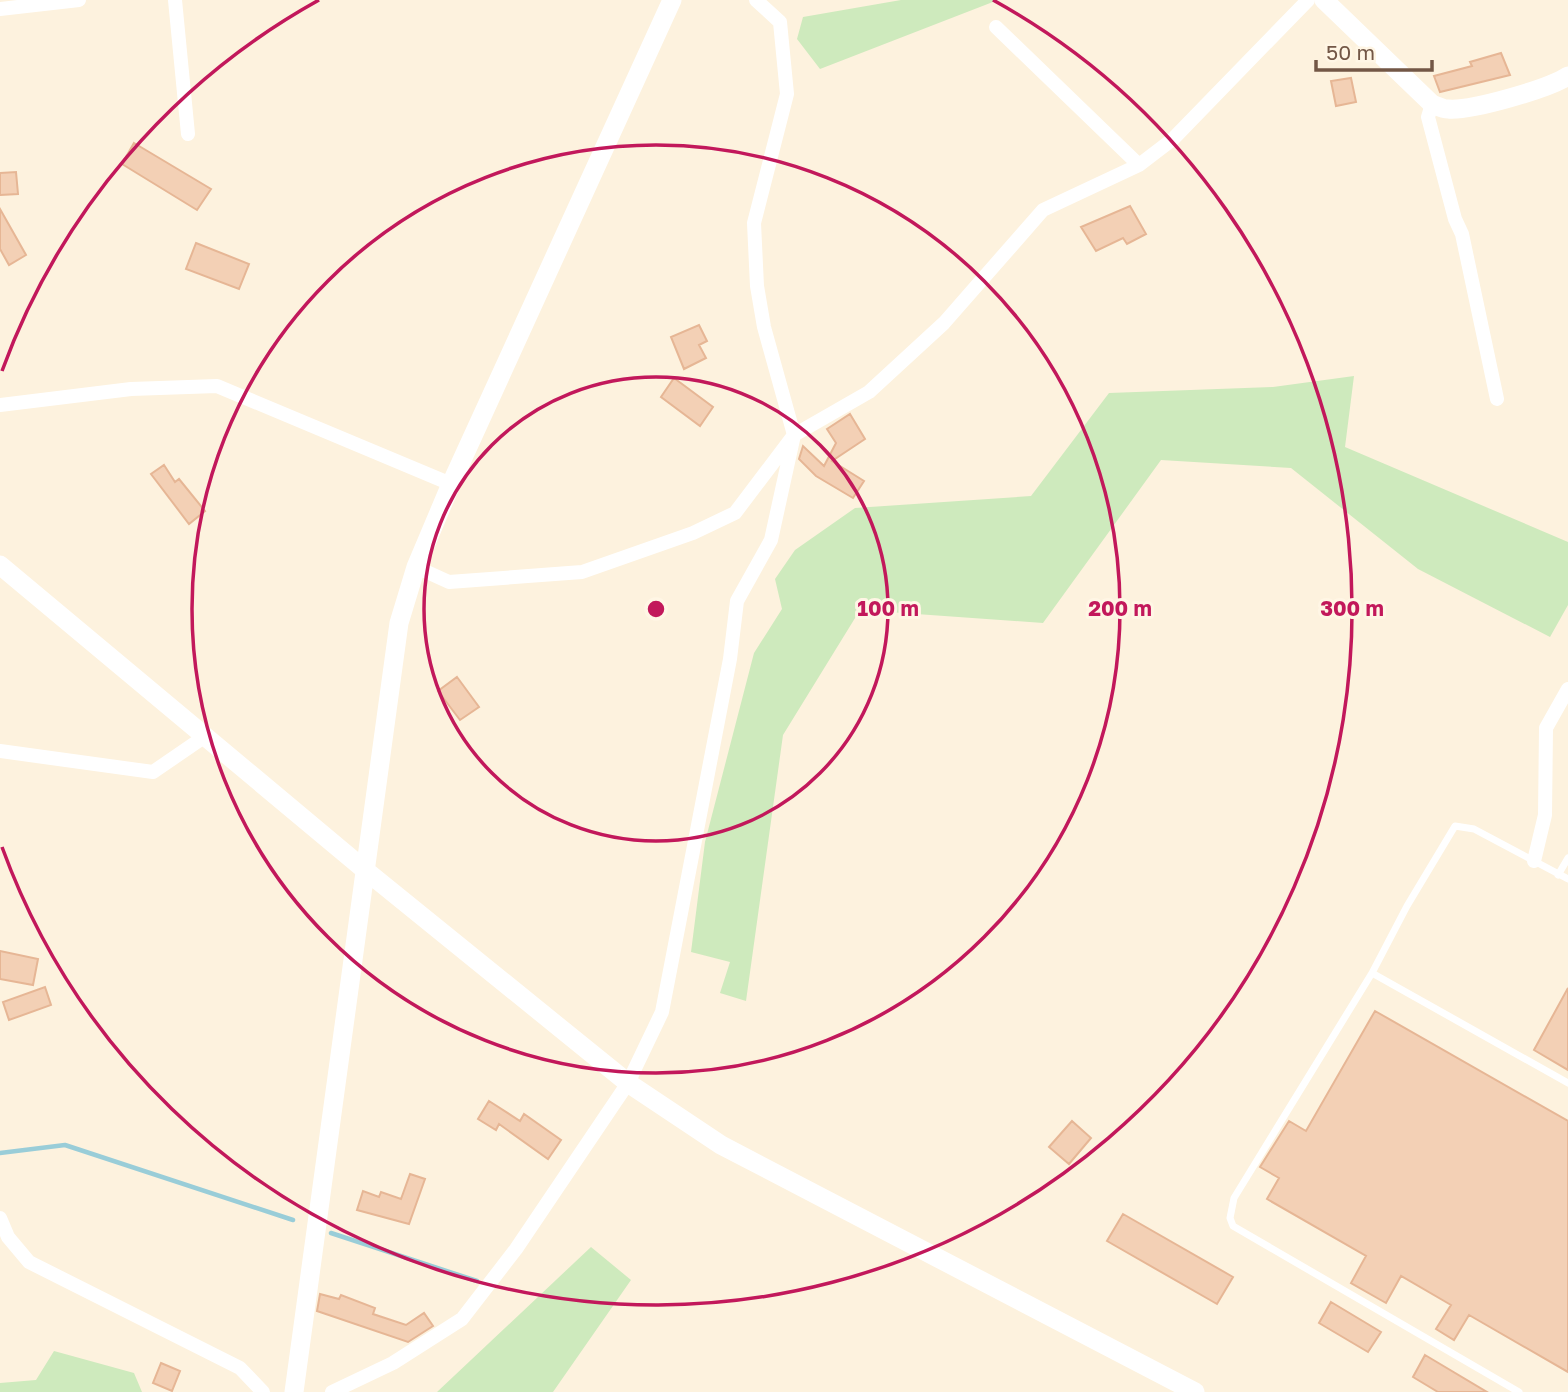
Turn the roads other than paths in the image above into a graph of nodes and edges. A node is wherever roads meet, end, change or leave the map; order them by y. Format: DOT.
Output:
graph roads {
  1 [pos="79,0"];
  2 [pos="176,0"];
  3 [pos="672,0"];
  4 [pos="755,0"];
  5 [pos="1308,0"];
  6 [pos="1324,0"];
  7 [pos="0,9"];
  8 [pos="996,27"];
  9 [pos="1568,76"];
  10 [pos="1432,104"];
  11 [pos="188,134"];
  12 [pos="1139,164"];
  13 [pos="1497,399"];
  14 [pos="0,405"];
  15 [pos="794,435"];
  16 [pos="450,484"];
  17 [pos="0,565"];
  18 [pos="416,567"];
  19 [pos="1568,689"];
  20 [pos="204,737"];
  21 [pos="0,751"];
  22 [pos="1568,858"];
  23 [pos="1534,861"];
  24 [pos="365,870"];
  25 [pos="1558,875"];
  26 [pos="1568,879"];
  27 [pos="1372,973"];
  28 [pos="628,1083"];
  29 [pos="1568,1083"];
  30 [pos="0,1218"];
  31 [pos="263,1392"];
  32 [pos="294,1392"];
  33 [pos="332,1392"];
  34 [pos="1195,1392"];
  35 [pos="1519,1392"];
  1 -- 7 [label="street"];
  2 -- 11 [label="street"];
  3 -- 16 [label="street"];
  4 -- 15 [label="street"];
  5 -- 12 [label="street"];
  6 -- 10 [label="street"];
  8 -- 12 [label="street"];
  9 -- 10 [label="street"];
  10 -- 13 [label="street"];
  12 -- 15 [label="street"];
  14 -- 16 [label="street"];
  15 -- 18 [label="street"];
  15 -- 28 [label="street"];
  16 -- 18 [label="street"];
  17 -- 20 [label="street"];
  18 -- 24 [label="street"];
  19 -- 23 [label="street"];
  20 -- 21 [label="street"];
  20 -- 24 [label="street"];
  22 -- 25 [label="lane"];
  23 -- 25 [label="lane"];
  23 -- 27 [label="lane"];
  24 -- 28 [label="street"];
  24 -- 32 [label="street"];
  25 -- 26 [label="lane"];
  27 -- 29 [label="lane"];
  27 -- 35 [label="lane"];
  28 -- 33 [label="street"];
  28 -- 34 [label="street"];
  30 -- 31 [label="street"];
}
